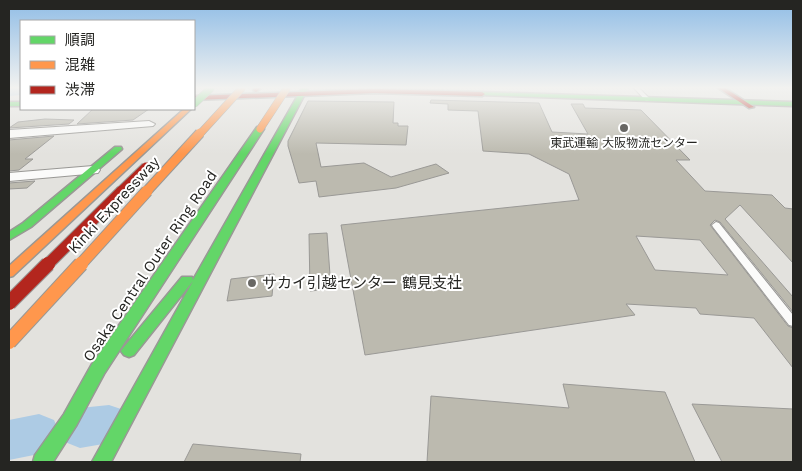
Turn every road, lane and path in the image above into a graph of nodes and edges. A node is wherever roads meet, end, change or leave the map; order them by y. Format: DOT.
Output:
graph roads {
  1 [pos="187,110"];
  2 [pos="204,110"];
  3 [pos="222,110"];
  4 [pos="233,110"];
  5 [pos="273,110"];
  6 [pos="293,110"];
  7 [pos="153,120"];
  8 [pos="191,123"];
  9 [pos="9,134"];
  10 [pos="156,157"];
  11 [pos="92,170"];
  12 [pos="9,177"];
  13 [pos="716,225"];
  14 [pos="16,228"];
  15 [pos="226,236"];
  16 [pos="9,237"];
  17 [pos="9,245"];
  18 [pos="9,273"];
  19 [pos="67,279"];
  20 [pos="9,303"];
  21 [pos="793,322"];
  22 [pos="9,342"];
  23 [pos="119,364"];
  24 [pos="107,378"];
  25 [pos="70,420"];
  26 [pos="42,462"];
  27 [pos="102,462"];
  1 -- 18 [label="main road"];
  2 -- 8 [label="main road"];
  3 -- 19 [label="main road, Kinki Expressway, bridge"];
  4 -- 19 [label="main road, bridge"];
  5 -- 25 [label="main road, Osaka Central Outer Ring Road, bridge"];
  6 -- 15 [label="main road"];
  7 -- 9 [label="street"];
  7 -- 11 [label="main road"];
  10 -- 20 [label="main road, Kinki Expressway, bridge"];
  11 -- 12 [label="street"];
  11 -- 14 [label="main road"];
  13 -- 21 [label="lane"];
  14 -- 16 [label="main road"];
  14 -- 17 [label="main road"];
  15 -- 23 [label="main road"];
  15 -- 27 [label="main road"];
  19 -- 22 [label="main road, Kinki Expressway, bridge"];
  24 -- 25 [label="main road"];
  25 -- 26 [label="main road, Osaka Central Outer Ring Road"];
}
